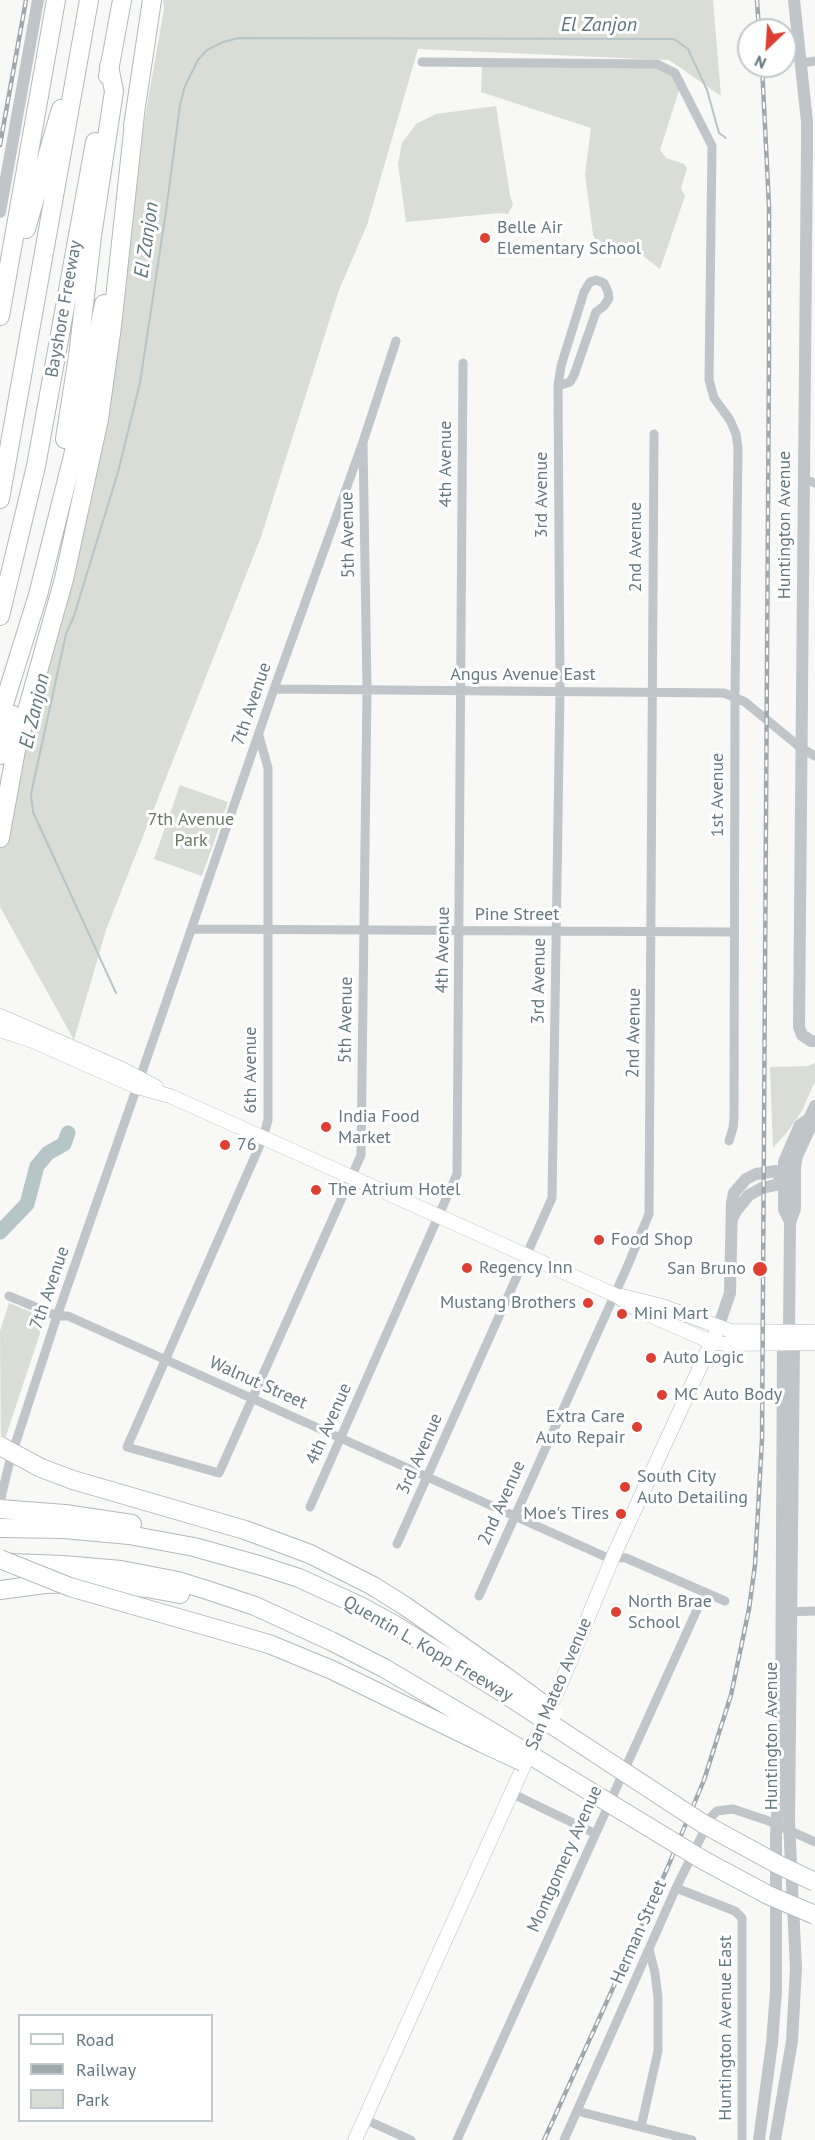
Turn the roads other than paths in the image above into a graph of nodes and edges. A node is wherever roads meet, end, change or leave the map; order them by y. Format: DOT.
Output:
graph roads {
  1 [pos="38,0"];
  2 [pos="56,0"];
  3 [pos="89,0"];
  4 [pos="122,0"];
  5 [pos="152,0"];
  6 [pos="794,1"];
  7 [pos="81,47"];
  8 [pos="422,62"];
  9 [pos="815,62"];
  10 [pos="801,63"];
  11 [pos="110,66"];
  12 [pos="135,114"];
  13 [pos="811,126"];
  14 [pos="0,212"];
  15 [pos="0,316"];
  16 [pos="0,321"];
  17 [pos="396,341"];
  18 [pos="463,363"];
  19 [pos="558,386"];
  20 [pos="16,418"];
  21 [pos="99,419"];
  22 [pos="654,434"];
  23 [pos="363,442"];
  24 [pos="0,466"];
  25 [pos="809,481"];
  26 [pos="0,499"];
  27 [pos="0,616"];
  28 [pos="274,689"];
  29 [pos="367,690"];
  30 [pos="462,691"];
  31 [pos="560,691"];
  32 [pos="0,692"];
  33 [pos="652,692"];
  34 [pos="735,696"];
  35 [pos="0,717"];
  36 [pos="259,736"];
  37 [pos="801,748"];
  38 [pos="0,755"];
  39 [pos="815,756"];
  40 [pos="0,838"];
  41 [pos="192,929"];
  42 [pos="268,930"];
  43 [pos="364,930"];
  44 [pos="459,931"];
  45 [pos="556,931"];
  46 [pos="651,932"];
  47 [pos="735,932"];
  48 [pos="0,1016"];
  49 [pos="0,1030"];
  50 [pos="815,1041"];
  51 [pos="137,1088"];
  52 [pos="815,1106"];
  53 [pos="263,1138"];
  54 [pos="729,1141"];
  55 [pos="786,1176"];
  56 [pos="351,1177"];
  57 [pos="438,1216"];
  58 [pos="526,1255"];
  59 [pos="615,1294"];
  60 [pos="9,1296"];
  61 [pos="57,1316"];
  62 [pos="718,1328"];
  63 [pos="815,1332"];
  64 [pos="788,1339"];
  65 [pos="711,1342"];
  66 [pos="815,1343"];
  67 [pos="165,1360"];
  68 [pos="251,1398"];
  69 [pos="341,1438"];
  70 [pos="0,1446"];
  71 [pos="127,1447"];
  72 [pos="428,1477"];
  73 [pos="0,1502"];
  74 [pos="310,1507"];
  75 [pos="0,1509"];
  76 [pos="514,1515"];
  77 [pos="31,1519"];
  78 [pos="0,1528"];
  79 [pos="397,1544"];
  80 [pos="613,1557"];
  81 [pos="3,1562"];
  82 [pos="0,1590"];
  83 [pos="705,1592"];
  84 [pos="479,1596"];
  85 [pos="724,1601"];
  86 [pos="815,1611"];
  87 [pos="785,1612"];
  88 [pos="331,1641"];
  89 [pos="506,1685"];
  90 [pos="482,1734"];
  91 [pos="511,1793"];
  92 [pos="777,1826"];
  93 [pos="790,1832"];
  94 [pos="594,1833"];
  95 [pos="815,1842"];
  96 [pos="703,1860"];
  97 [pos="815,1882"];
  98 [pos="676,1888"];
  99 [pos="815,1915"];
  100 [pos="815,1924"];
  101 [pos="649,1950"];
  102 [pos="577,2111"];
  103 [pos="364,2119"];
  104 [pos="641,2127"];
  105 [pos="355,2140"];
  106 [pos="411,2140"];
  107 [pos="457,2140"];
  108 [pos="564,2140"];
  109 [pos="692,2140"];
  110 [pos="742,2140"];
  111 [pos="759,2140"];
  112 [pos="775,2140"];
  1 -- 14 [label="street"];
  2 -- 15 [label="highway"];
  3 -- 7 [label="highway, Bayshore Freeway"];
  4 -- 11 [label="highway, Bayshore Freeway"];
  5 -- 12 [label="highway"];
  6 -- 10 [label="street, Huntington Avenue"];
  7 -- 16 [label="highway"];
  7 -- 20 [label="highway, Bayshore Freeway"];
  8 -- 34 [label="street, 1st Avenue"];
  9 -- 10 [label="street"];
  10 -- 13 [label="street, Huntington Avenue"];
  11 -- 27 [label="highway, Bayshore Freeway"];
  11 -- 32 [label="highway"];
  12 -- 21 [label="highway"];
  12 -- 35 [label="highway"];
  13 -- 25 [label="street, Huntington Avenue"];
  17 -- 23 [label="street, 7th Avenue"];
  18 -- 30 [label="street, 4th Avenue"];
  19 -- 19 [label="street, 3rd Avenue"];
  19 -- 31 [label="street, 3rd Avenue"];
  20 -- 24 [label="highway"];
  20 -- 26 [label="highway, Bayshore Freeway"];
  21 -- 38 [label="highway"];
  21 -- 40 [label="highway"];
  22 -- 33 [label="street, 2nd Avenue"];
  23 -- 28 [label="street, 7th Avenue"];
  23 -- 29 [label="street, 5th Avenue"];
  25 -- 37 [label="street, Huntington Avenue"];
  28 -- 29 [label="street, Angus Avenue East"];
  28 -- 36 [label="street, 7th Avenue"];
  29 -- 30 [label="street, Angus Avenue East"];
  29 -- 43 [label="street, 5th Avenue"];
  30 -- 31 [label="street, Angus Avenue East"];
  30 -- 44 [label="street, 4th Avenue"];
  31 -- 33 [label="street, Angus Avenue East"];
  31 -- 45 [label="street, 3rd Avenue"];
  33 -- 34 [label="street, Angus Avenue East"];
  33 -- 46 [label="street, 2nd Avenue"];
  34 -- 37 [label="street, Angus Avenue East"];
  34 -- 47 [label="street, 1st Avenue"];
  36 -- 41 [label="street, 7th Avenue"];
  36 -- 42 [label="street, 6th Avenue"];
  37 -- 39 [label="street, Angus Avenue East"];
  37 -- 50 [label="street, Huntington Avenue"];
  41 -- 42 [label="street, Pine Street"];
  41 -- 51 [label="street, 7th Avenue"];
  42 -- 43 [label="street, Pine Street"];
  42 -- 53 [label="street, 6th Avenue"];
  43 -- 44 [label="street, Pine Street"];
  43 -- 56 [label="street, 5th Avenue"];
  44 -- 45 [label="street, Pine Street"];
  44 -- 57 [label="street, 4th Avenue"];
  45 -- 46 [label="street, Pine Street"];
  45 -- 58 [label="street, 3rd Avenue"];
  46 -- 47 [label="street, Pine Street"];
  46 -- 59 [label="street, 2nd Avenue"];
  47 -- 54 [label="street, 1st Avenue"];
  48 -- 51 [label="main road"];
  49 -- 51 [label="main road"];
  51 -- 53 [label="main road"];
  51 -- 61 [label="street, 7th Avenue"];
  52 -- 55 [label="street"];
  53 -- 56 [label="main road"];
  53 -- 67 [label="street, 6th Avenue"];
  55 -- 62 [label="street, San Mateo Avenue"];
  55 -- 64 [label="street, Huntington Avenue"];
  56 -- 57 [label="main road"];
  56 -- 68 [label="street, 5th Avenue"];
  57 -- 58 [label="main road"];
  57 -- 69 [label="street, 4th Avenue"];
  58 -- 59 [label="main road"];
  58 -- 72 [label="street, 3rd Avenue"];
  59 -- 62 [label="main road"];
  59 -- 65 [label="main road"];
  59 -- 76 [label="street, 2nd Avenue"];
  60 -- 61 [label="street, Walnut Street"];
  61 -- 67 [label="street, Walnut Street"];
  61 -- 73 [label="street, 7th Avenue"];
  62 -- 64 [label="main road"];
  62 -- 65 [label="main road, San Mateo Avenue"];
  63 -- 64 [label="main road"];
  64 -- 65 [label="main road"];
  64 -- 66 [label="main road"];
  64 -- 87 [label="street, Huntington Avenue"];
  65 -- 80 [label="main road, San Mateo Avenue"];
  67 -- 68 [label="street, Walnut Street"];
  67 -- 71 [label="street, 6th Avenue"];
  68 -- 69 [label="street, Walnut Street"];
  68 -- 71 [label="street, 5th Avenue"];
  69 -- 72 [label="street, Walnut Street"];
  69 -- 74 [label="street, 4th Avenue"];
  70 -- 89 [label="highway, bridge"];
  72 -- 76 [label="street, Walnut Street"];
  72 -- 79 [label="street, 3rd Avenue"];
  75 -- 77 [label="highway"];
  76 -- 80 [label="street, Walnut Street"];
  76 -- 84 [label="street, 2nd Avenue"];
  77 -- 78 [label="highway"];
  77 -- 89 [label="highway, Quentin L. Kopp Freeway"];
  80 -- 83 [label="street, Walnut Street"];
  80 -- 91 [label="main road, San Mateo Avenue"];
  81 -- 88 [label="highway"];
  81 -- 90 [label="highway, bridge"];
  82 -- 88 [label="highway"];
  83 -- 85 [label="street, Walnut Street"];
  83 -- 94 [label="street, Montgomery Avenue"];
  86 -- 87 [label="street"];
  87 -- 92 [label="street, Huntington Avenue"];
  87 -- 93 [label="street, Huntington Avenue"];
  88 -- 90 [label="highway"];
  89 -- 97 [label="highway, bridge"];
  90 -- 96 [label="highway, bridge"];
  91 -- 94 [label="street"];
  91 -- 103 [label="main road, San Mateo Avenue"];
  92 -- 93 [label="street, Herman Street"];
  92 -- 98 [label="street, Herman Street"];
  92 -- 111 [label="street, Huntington Avenue"];
  93 -- 95 [label="street, Herman Street"];
  93 -- 112 [label="street, Huntington Avenue"];
  94 -- 107 [label="street, Montgomery Avenue"];
  96 -- 99 [label="highway, bridge"];
  96 -- 100 [label="highway, bridge"];
  98 -- 101 [label="street, Herman Street"];
  98 -- 110 [label="street, Huntington Avenue East"];
  101 -- 102 [label="street, Herman Street"];
  101 -- 104 [label="street"];
  102 -- 104 [label="street"];
  102 -- 108 [label="street, Herman Street"];
  103 -- 105 [label="main road, San Mateo Avenue"];
  103 -- 106 [label="street"];
  104 -- 109 [label="street"];
}
